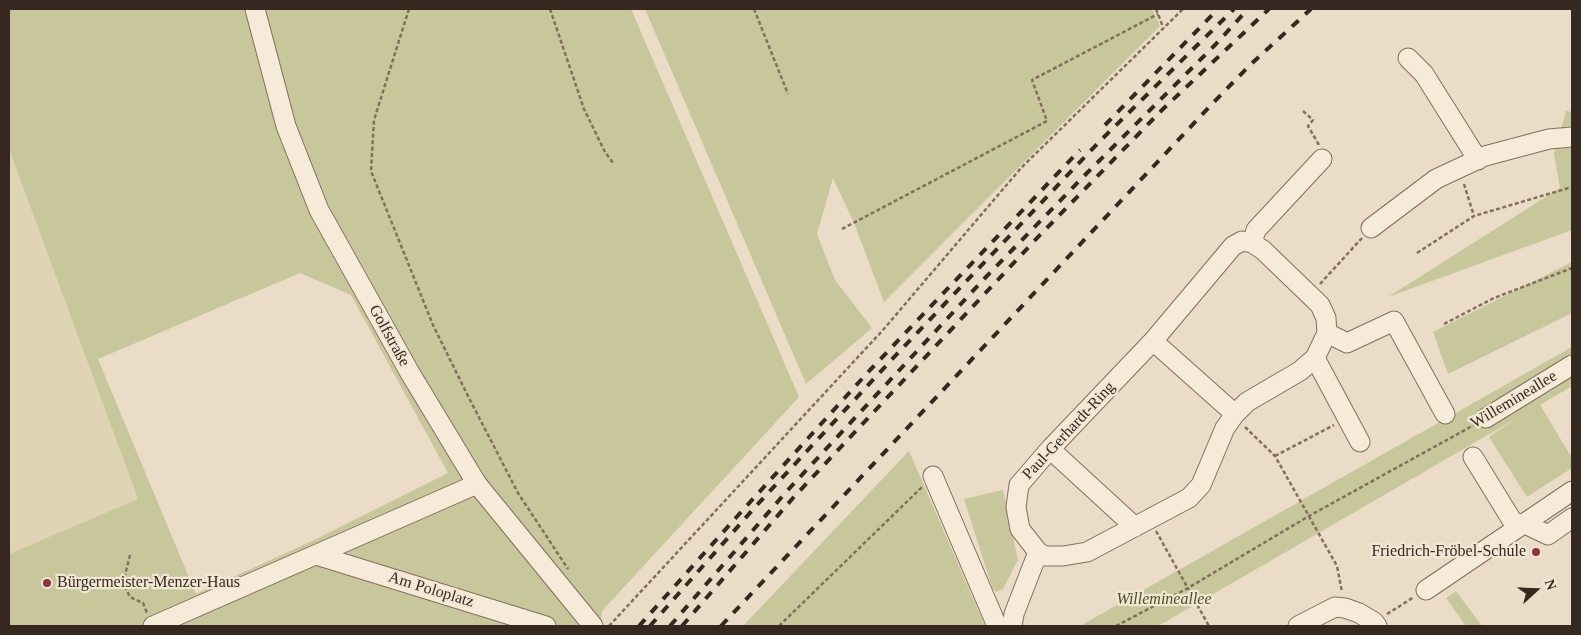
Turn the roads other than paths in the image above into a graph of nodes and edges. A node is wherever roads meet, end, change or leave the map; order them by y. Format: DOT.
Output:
graph roads {
  1 [pos="255,9"];
  2 [pos="1408,58"];
  3 [pos="1572,137"];
  4 [pos="1322,159"];
  5 [pos="1478,160"];
  6 [pos="1371,228"];
  7 [pos="1252,243"];
  8 [pos="1327,333"];
  9 [pos="1153,341"];
  10 [pos="1315,358"];
  11 [pos="1572,365"];
  12 [pos="1235,414"];
  13 [pos="1445,414"];
  14 [pos="1486,418"];
  15 [pos="1360,442"];
  16 [pos="1050,449"];
  17 [pos="1473,457"];
  18 [pos="933,476"];
  19 [pos="477,484"];
  20 [pos="1572,491"];
  21 [pos="1572,518"];
  22 [pos="1142,523"];
  23 [pos="1520,525"];
  24 [pos="1038,552"];
  25 [pos="316,555"];
  26 [pos="1426,590"];
  27 [pos="148,620"];
  28 [pos="1375,624"];
  29 [pos="546,626"];
  30 [pos="593,626"];
  31 [pos="998,626"];
  32 [pos="1012,626"];
  33 [pos="1298,626"];
  1 -- 19 [label="street, Golfstraße"];
  2 -- 5 [label="street"];
  3 -- 5 [label="street"];
  4 -- 7 [label="street"];
  5 -- 6 [label="street"];
  7 -- 8 [label="street"];
  7 -- 9 [label="street, Paul-Gerhardt-Ring"];
  8 -- 10 [label="street"];
  8 -- 13 [label="street"];
  9 -- 12 [label="street"];
  9 -- 16 [label="street, Paul-Gerhardt-Ring"];
  10 -- 12 [label="street"];
  10 -- 15 [label="street"];
  11 -- 14 [label="street, Willemineallee"];
  12 -- 22 [label="street"];
  16 -- 22 [label="street"];
  16 -- 24 [label="street, Paul-Gerhardt-Ring"];
  17 -- 23 [label="street"];
  18 -- 31 [label="street"];
  19 -- 25 [label="street"];
  19 -- 30 [label="street, Golfstraße"];
  20 -- 23 [label="street"];
  21 -- 23 [label="street"];
  22 -- 24 [label="street"];
  23 -- 26 [label="street"];
  24 -- 32 [label="street"];
  25 -- 27 [label="street"];
  25 -- 29 [label="street, Am Poloplatz"];
  28 -- 33 [label="street"];
}
